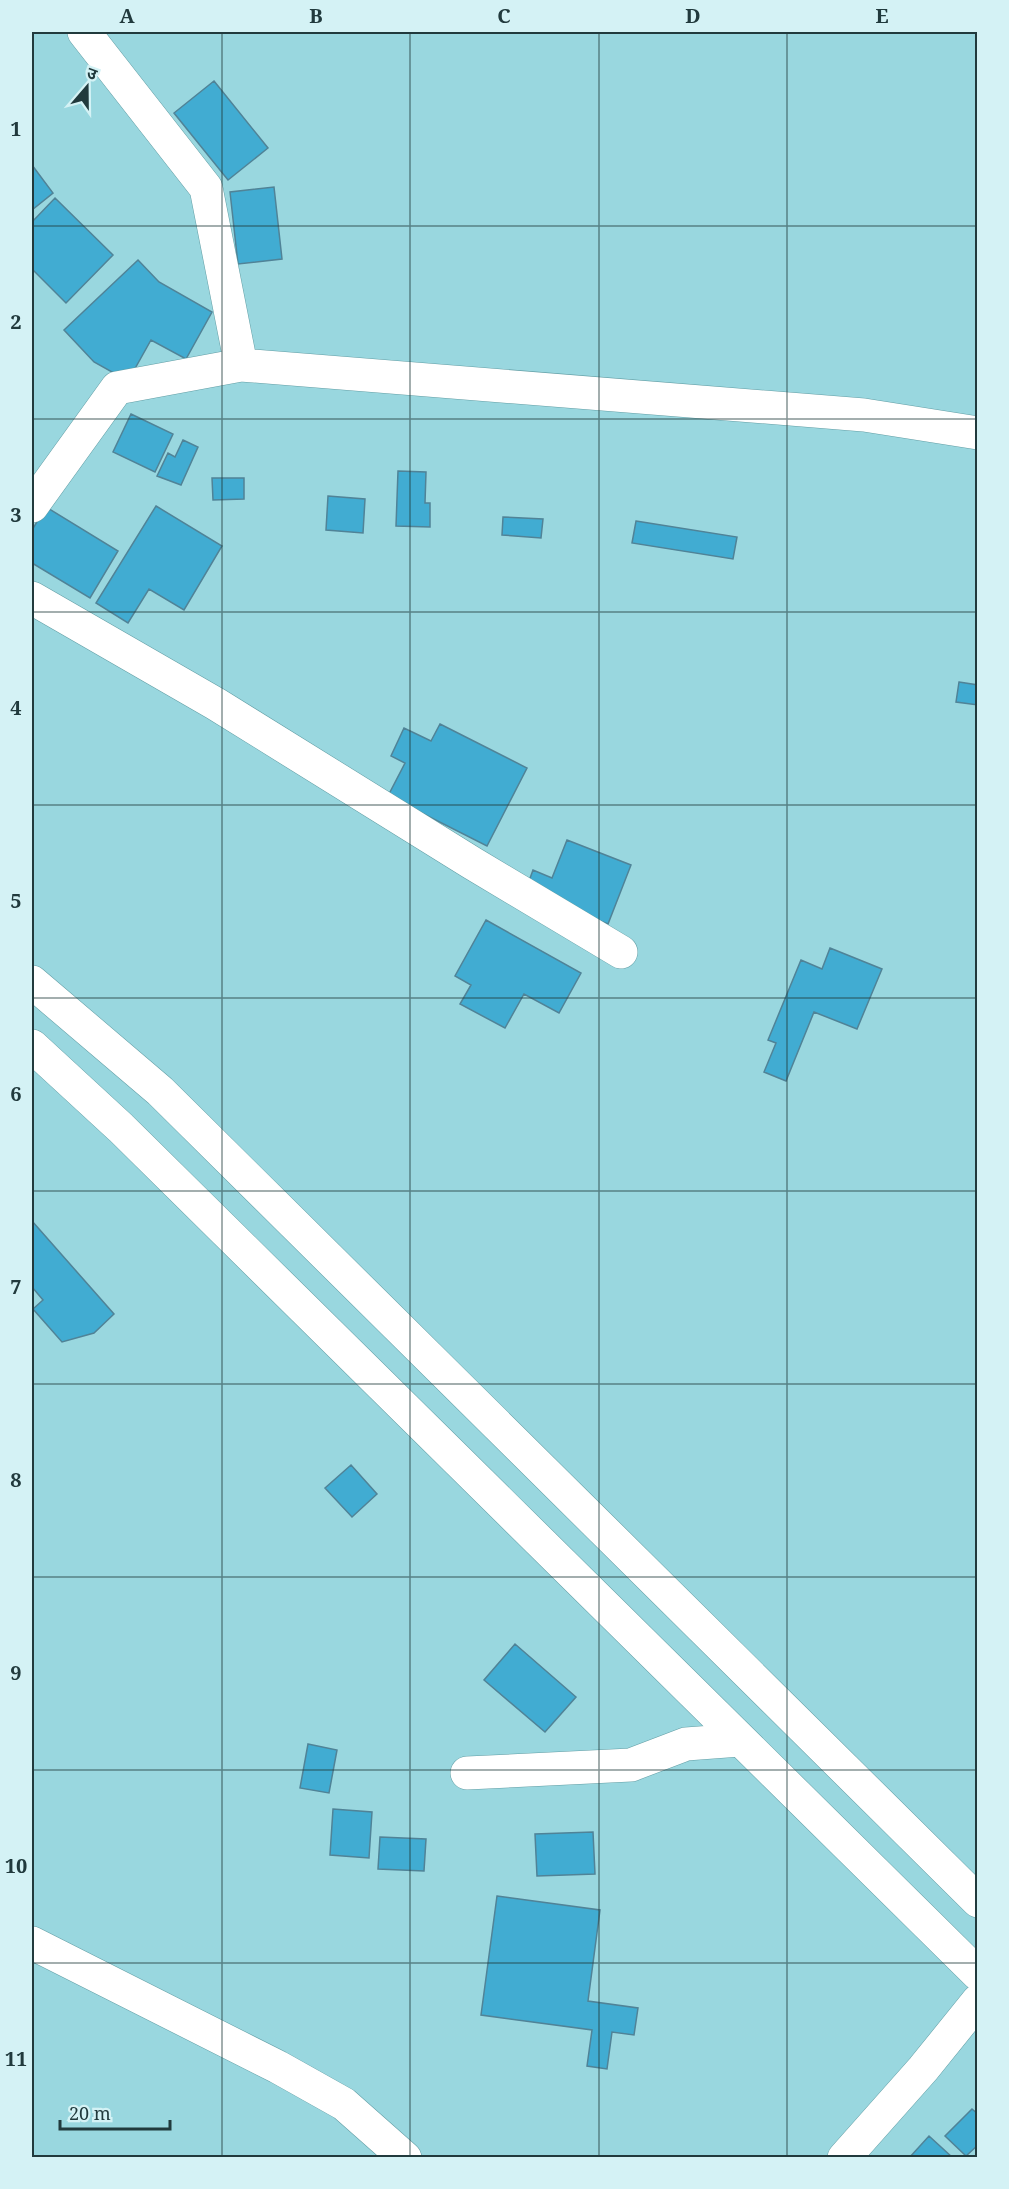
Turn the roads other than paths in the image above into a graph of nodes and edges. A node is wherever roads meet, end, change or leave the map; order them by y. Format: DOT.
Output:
graph roads {
  1 [pos="84,32"];
  2 [pos="241,365"];
  3 [pos="978,433"];
  4 [pos="32,506"];
  5 [pos="32,598"];
  6 [pos="621,952"];
  7 [pos="32,982"];
  8 [pos="32,1046"];
  9 [pos="740,1740"];
  10 [pos="467,1773"];
  11 [pos="978,1901"];
  12 [pos="32,1943"];
  13 [pos="978,1974"];
  14 [pos="978,2001"];
  15 [pos="405,2157"];
  16 [pos="844,2157"];
  1 -- 2 [label="street"];
  2 -- 3 [label="street"];
  2 -- 4 [label="street"];
  5 -- 6 [label="street"];
  7 -- 11 [label="street"];
  8 -- 9 [label="street"];
  9 -- 10 [label="street"];
  9 -- 13 [label="street"];
  12 -- 15 [label="street"];
  14 -- 16 [label="street"];
}
